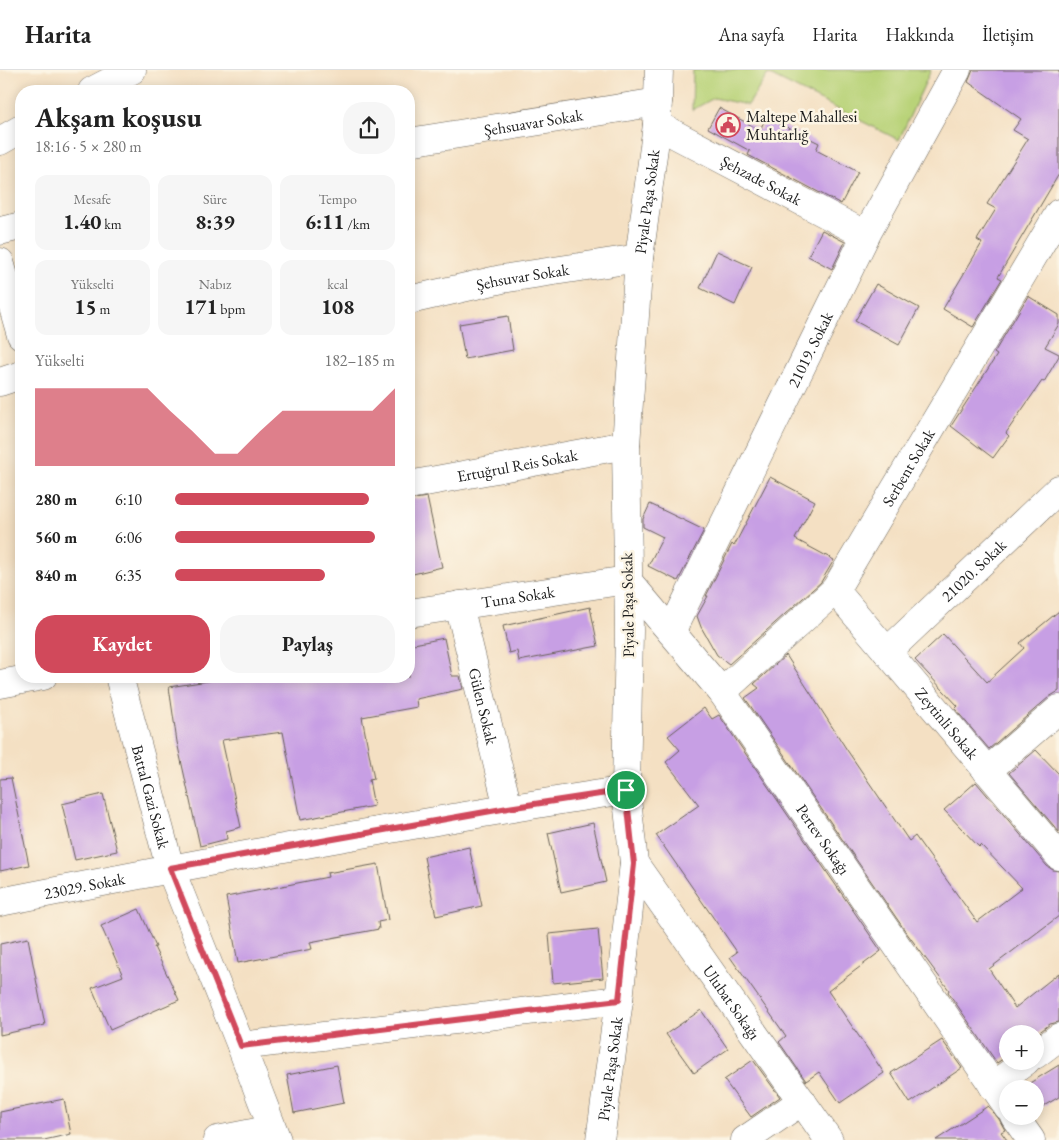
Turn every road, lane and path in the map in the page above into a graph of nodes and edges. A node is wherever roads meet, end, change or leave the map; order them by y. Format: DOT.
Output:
graph roads {
  1 [pos="132,70"];
  2 [pos="659,70"];
  3 [pos="957,70"];
  4 [pos="101,81"];
  5 [pos="658,113"];
  6 [pos="15,132"];
  7 [pos="0,141"];
  8 [pos="415,141"];
  9 [pos="1059,213"];
  10 [pos="15,227"];
  11 [pos="0,230"];
  12 [pos="866,235"];
  13 [pos="639,258"];
  14 [pos="0,262"];
  15 [pos="415,299"];
  16 [pos="15,315"];
  17 [pos="15,377"];
  18 [pos="0,382"];
  19 [pos="626,445"];
  20 [pos="415,484"];
  21 [pos="1059,489"];
  22 [pos="627,580"];
  23 [pos="835,590"];
  24 [pos="458,604"];
  25 [pos="415,612"];
  26 [pos="671,632"];
  27 [pos="887,652"];
  28 [pos="15,681"];
  29 [pos="121,683"];
  30 [pos="0,684"];
  31 [pos="722,692"];
  32 [pos="1059,709"];
  33 [pos="987,771"];
  34 [pos="626,790"];
  35 [pos="508,808"];
  36 [pos="1059,856"];
  37 [pos="634,864"];
  38 [pos="170,868"];
  39 [pos="0,902"];
  40 [pos="619,1000"];
  41 [pos="1059,1037"];
  42 [pos="241,1046"];
  43 [pos="1044,1048"];
  44 [pos="999,1095"];
  45 [pos="802,1101"];
  46 [pos="1020,1125"];
  47 [pos="274,1134"];
  48 [pos="217,1140"];
  49 [pos="600,1140"];
  50 [pos="745,1140"];
  51 [pos="829,1140"];
  52 [pos="1031,1140"];
  1 -- 4 [label="street"];
  2 -- 5 [label="street, Piyale Paşa Sokak"];
  3 -- 12 [label="street, 21019. Sokak"];
  5 -- 8 [label="street, Şehsuavar Sokak"];
  5 -- 12 [label="street, Şehzade Sokak"];
  5 -- 13 [label="street, Piyale Paşa Sokak"];
  6 -- 7 [label="street"];
  9 -- 23 [label="street, Serbent Sokak"];
  10 -- 11 [label="street"];
  12 -- 26 [label="street, 21019. Sokak"];
  13 -- 15 [label="street, Şehsuvar Sokak"];
  13 -- 19 [label="street, Piyale Paşa Sokak"];
  14 -- 16 [label="street"];
  17 -- 18 [label="street"];
  19 -- 20 [label="street, Ertuğrul Reis Sokak"];
  19 -- 22 [label="street, Piyale Paşa Sokak"];
  21 -- 27 [label="street, 21020. Sokak"];
  22 -- 24 [label="street, Tuna Sokak"];
  22 -- 26 [label="street, Pertev Sokağı"];
  22 -- 34 [label="street, Piyale Paşa Sokak"];
  23 -- 27 [label="street, Zeytinli Sokak"];
  23 -- 31 [label="street, Serbent Sokak"];
  24 -- 25 [label="street, Tuna Sokak"];
  24 -- 35 [label="street, Gülen Sokak"];
  26 -- 31 [label="street, Pertev Sokağı"];
  27 -- 33 [label="street, Zeytinli Sokak"];
  28 -- 30 [label="street"];
  29 -- 38 [label="street, Battal Gazi Sokak"];
  31 -- 44 [label="street, Pertev Sokağı"];
  32 -- 33 [label="street"];
  33 -- 36 [label="street, Zeytinli Sokak"];
  34 -- 35 [label="street, 23029. Sokak"];
  34 -- 37 [label="street, Piyale Paşa Sokak"];
  35 -- 38 [label="street, 23029. Sokak"];
  37 -- 40 [label="street, Piyale Paşa Sokak"];
  37 -- 45 [label="street, Ulubat Sokağı"];
  38 -- 39 [label="street, 23029. Sokak"];
  38 -- 42 [label="street, Battal Gazi Sokak"];
  40 -- 42 [label="street"];
  40 -- 49 [label="street, Piyale Paşa Sokak"];
  41 -- 43 [label="street"];
  42 -- 47 [label="street, Battal Gazi Sokak"];
  45 -- 50 [label="street"];
  45 -- 51 [label="street, Ulubat Sokağı"];
  46 -- 52 [label="street"];
  47 -- 48 [label="street"];
}
